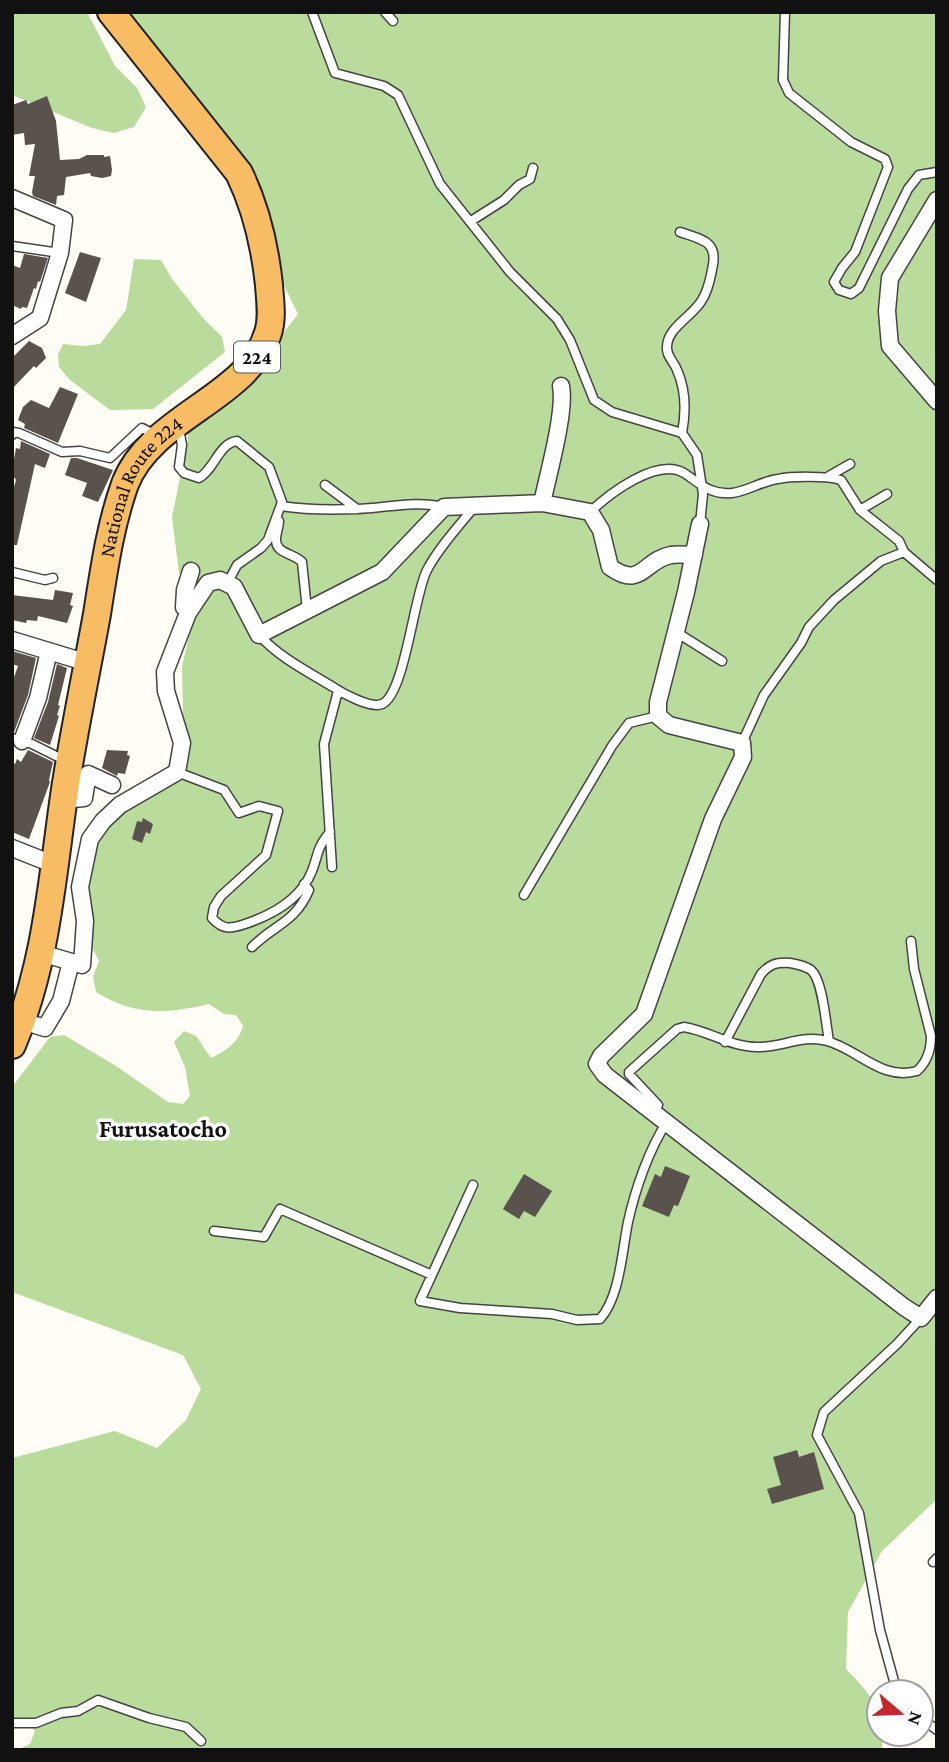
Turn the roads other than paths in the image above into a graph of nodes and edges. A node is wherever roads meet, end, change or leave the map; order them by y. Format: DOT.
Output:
graph roads {
  1 [pos="111,12"];
  2 [pos="313,12"];
  3 [pos="385,12"];
  4 [pos="785,12"];
  5 [pos="393,21"];
  6 [pos="533,168"];
  7 [pos="937,172"];
  8 [pos="12,198"];
  9 [pos="937,200"];
  10 [pos="471,221"];
  11 [pos="680,232"];
  12 [pos="12,246"];
  13 [pos="60,253"];
  14 [pos="12,336"];
  15 [pos="561,386"];
  16 [pos="937,400"];
  17 [pos="169,430"];
  18 [pos="682,433"];
  19 [pos="12,435"];
  20 [pos="850,464"];
  21 [pos="828,476"];
  22 [pos="325,485"];
  23 [pos="702,486"];
  24 [pos="887,494"];
  25 [pos="542,503"];
  26 [pos="475,505"];
  27 [pos="444,507"];
  28 [pos="357,509"];
  29 [pos="279,510"];
  30 [pos="860,510"];
  31 [pos="590,512"];
  32 [pos="700,524"];
  33 [pos="904,552"];
  34 [pos="694,555"];
  35 [pos="191,571"];
  36 [pos="12,572"];
  37 [pos="53,578"];
  38 [pos="937,580"];
  39 [pos="227,584"];
  40 [pos="189,610"];
  41 [pos="307,610"];
  42 [pos="676,632"];
  43 [pos="259,635"];
  44 [pos="12,640"];
  45 [pos="49,651"];
  46 [pos="722,661"];
  47 [pos="88,663"];
  48 [pos="338,691"];
  49 [pos="658,716"];
  50 [pos="17,739"];
  51 [pos="742,743"];
  52 [pos="69,763"];
  53 [pos="177,772"];
  54 [pos="112,785"];
  55 [pos="63,800"];
  56 [pos="330,832"];
  57 [pos="12,848"];
  58 [pos="55,866"];
  59 [pos="332,867"];
  60 [pos="304,884"];
  61 [pos="524,895"];
  62 [pos="912,941"];
  63 [pos="252,947"];
  64 [pos="41,953"];
  65 [pos="71,962"];
  66 [pos="17,1033"];
  67 [pos="829,1041"];
  68 [pos="724,1042"];
  69 [pos="660,1117"];
  70 [pos="473,1185"];
  71 [pos="214,1231"];
  72 [pos="432,1275"];
  73 [pos="937,1298"];
  74 [pos="921,1318"];
  75 [pos="893,1678"];
  76 [pos="12,1723"];
  77 [pos="201,1741"];
  1 -- 17 [label="highway, National Route 224 / 224"];
  2 -- 10 [label="lane"];
  3 -- 5 [label="lane"];
  4 -- 7 [label="lane"];
  6 -- 10 [label="lane"];
  8 -- 13 [label="street"];
  9 -- 16 [label="street"];
  10 -- 18 [label="lane"];
  11 -- 18 [label="lane"];
  12 -- 13 [label="lane"];
  13 -- 14 [label="street"];
  15 -- 25 [label="street"];
  17 -- 19 [label="lane"];
  17 -- 29 [label="lane"];
  17 -- 47 [label="highway, National Route 224 / 224"];
  18 -- 23 [label="lane"];
  20 -- 21 [label="lane"];
  21 -- 23 [label="lane"];
  21 -- 30 [label="lane"];
  22 -- 28 [label="lane"];
  23 -- 31 [label="lane"];
  23 -- 32 [label="lane"];
  24 -- 30 [label="lane"];
  25 -- 26 [label="street"];
  25 -- 31 [label="street"];
  26 -- 27 [label="street"];
  26 -- 48 [label="lane"];
  27 -- 28 [label="lane"];
  27 -- 41 [label="street"];
  28 -- 29 [label="lane"];
  29 -- 39 [label="lane"];
  29 -- 41 [label="lane"];
  30 -- 33 [label="lane"];
  31 -- 34 [label="street"];
  32 -- 34 [label="street"];
  33 -- 38 [label="lane"];
  33 -- 51 [label="lane"];
  34 -- 42 [label="street"];
  35 -- 40 [label="street"];
  36 -- 37 [label="lane"];
  39 -- 40 [label="street"];
  39 -- 43 [label="street"];
  40 -- 53 [label="street"];
  41 -- 43 [label="street"];
  42 -- 46 [label="lane"];
  42 -- 49 [label="street"];
  43 -- 48 [label="lane"];
  44 -- 45 [label="street"];
  45 -- 47 [label="street"];
  45 -- 50 [label="street"];
  47 -- 52 [label="highway, National Route 224 / 224"];
  48 -- 56 [label="lane"];
  49 -- 51 [label="street"];
  49 -- 61 [label="lane"];
  50 -- 52 [label="lane"];
  51 -- 69 [label="street"];
  52 -- 55 [label="highway, National Route 224 / 224"];
  53 -- 60 [label="lane"];
  53 -- 65 [label="street"];
  54 -- 55 [label="street"];
  55 -- 58 [label="highway, National Route 224 / 224"];
  56 -- 59 [label="lane"];
  56 -- 60 [label="lane"];
  57 -- 58 [label="street"];
  58 -- 64 [label="highway, National Route 224 / 224"];
  60 -- 63 [label="lane"];
  62 -- 67 [label="lane"];
  64 -- 65 [label="street"];
  64 -- 66 [label="highway, National Route 224 / 224"];
  65 -- 66 [label="street"];
  67 -- 68 [label="lane"];
  67 -- 68 [label="lane"];
  68 -- 69 [label="lane"];
  69 -- 72 [label="lane"];
  69 -- 74 [label="street"];
  70 -- 72 [label="lane"];
  71 -- 72 [label="lane"];
  73 -- 74 [label="street"];
  74 -- 75 [label="lane"];
  76 -- 77 [label="lane"];
}
